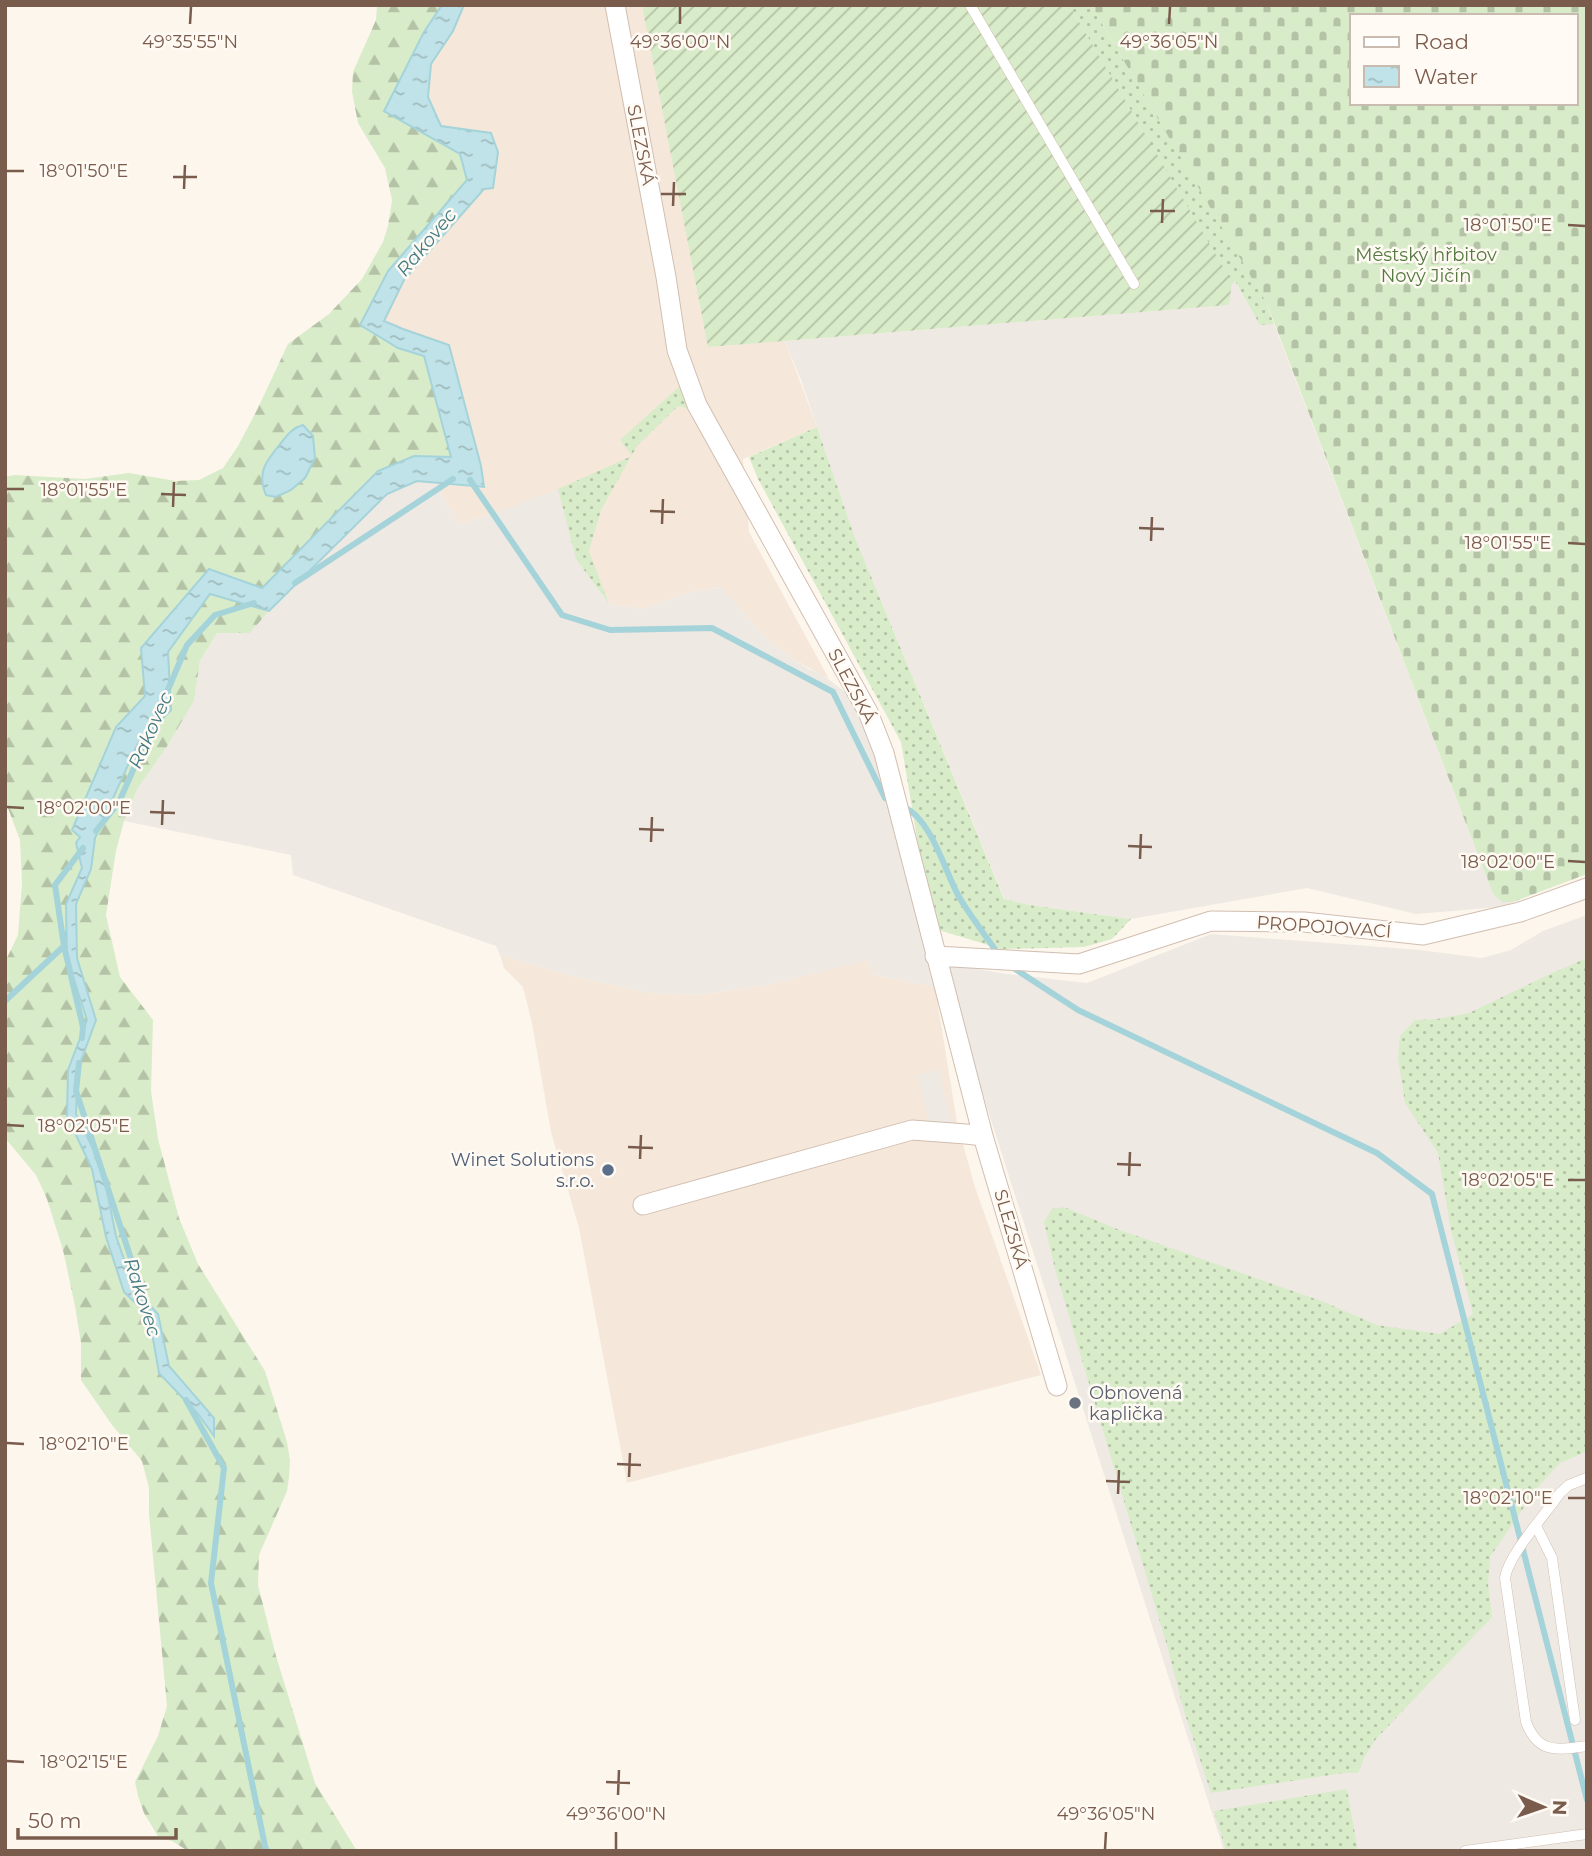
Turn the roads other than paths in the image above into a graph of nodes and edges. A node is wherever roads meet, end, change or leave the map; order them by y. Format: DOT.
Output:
graph roads {
  1 [pos="615,5"];
  2 [pos="970,5"];
  3 [pos="1133,284"];
  4 [pos="1587,888"];
  5 [pos="935,956"];
  6 [pos="983,1136"];
  7 [pos="643,1205"];
  8 [pos="1057,1386"];
  9 [pos="1587,1478"];
  10 [pos="1536,1526"];
  11 [pos="1575,1720"];
  12 [pos="1587,1746"];
  13 [pos="1587,1834"];
  14 [pos="1465,1851"];
  1 -- 5 [label="street, SLEZSKÁ"];
  2 -- 3 [label="lane"];
  4 -- 5 [label="street, PROPOJOVACÍ"];
  5 -- 6 [label="street, SLEZSKÁ"];
  6 -- 7 [label="street"];
  6 -- 8 [label="street, SLEZSKÁ"];
  9 -- 10 [label="lane"];
  10 -- 11 [label="lane"];
  10 -- 12 [label="lane"];
  13 -- 14 [label="lane"];
}
